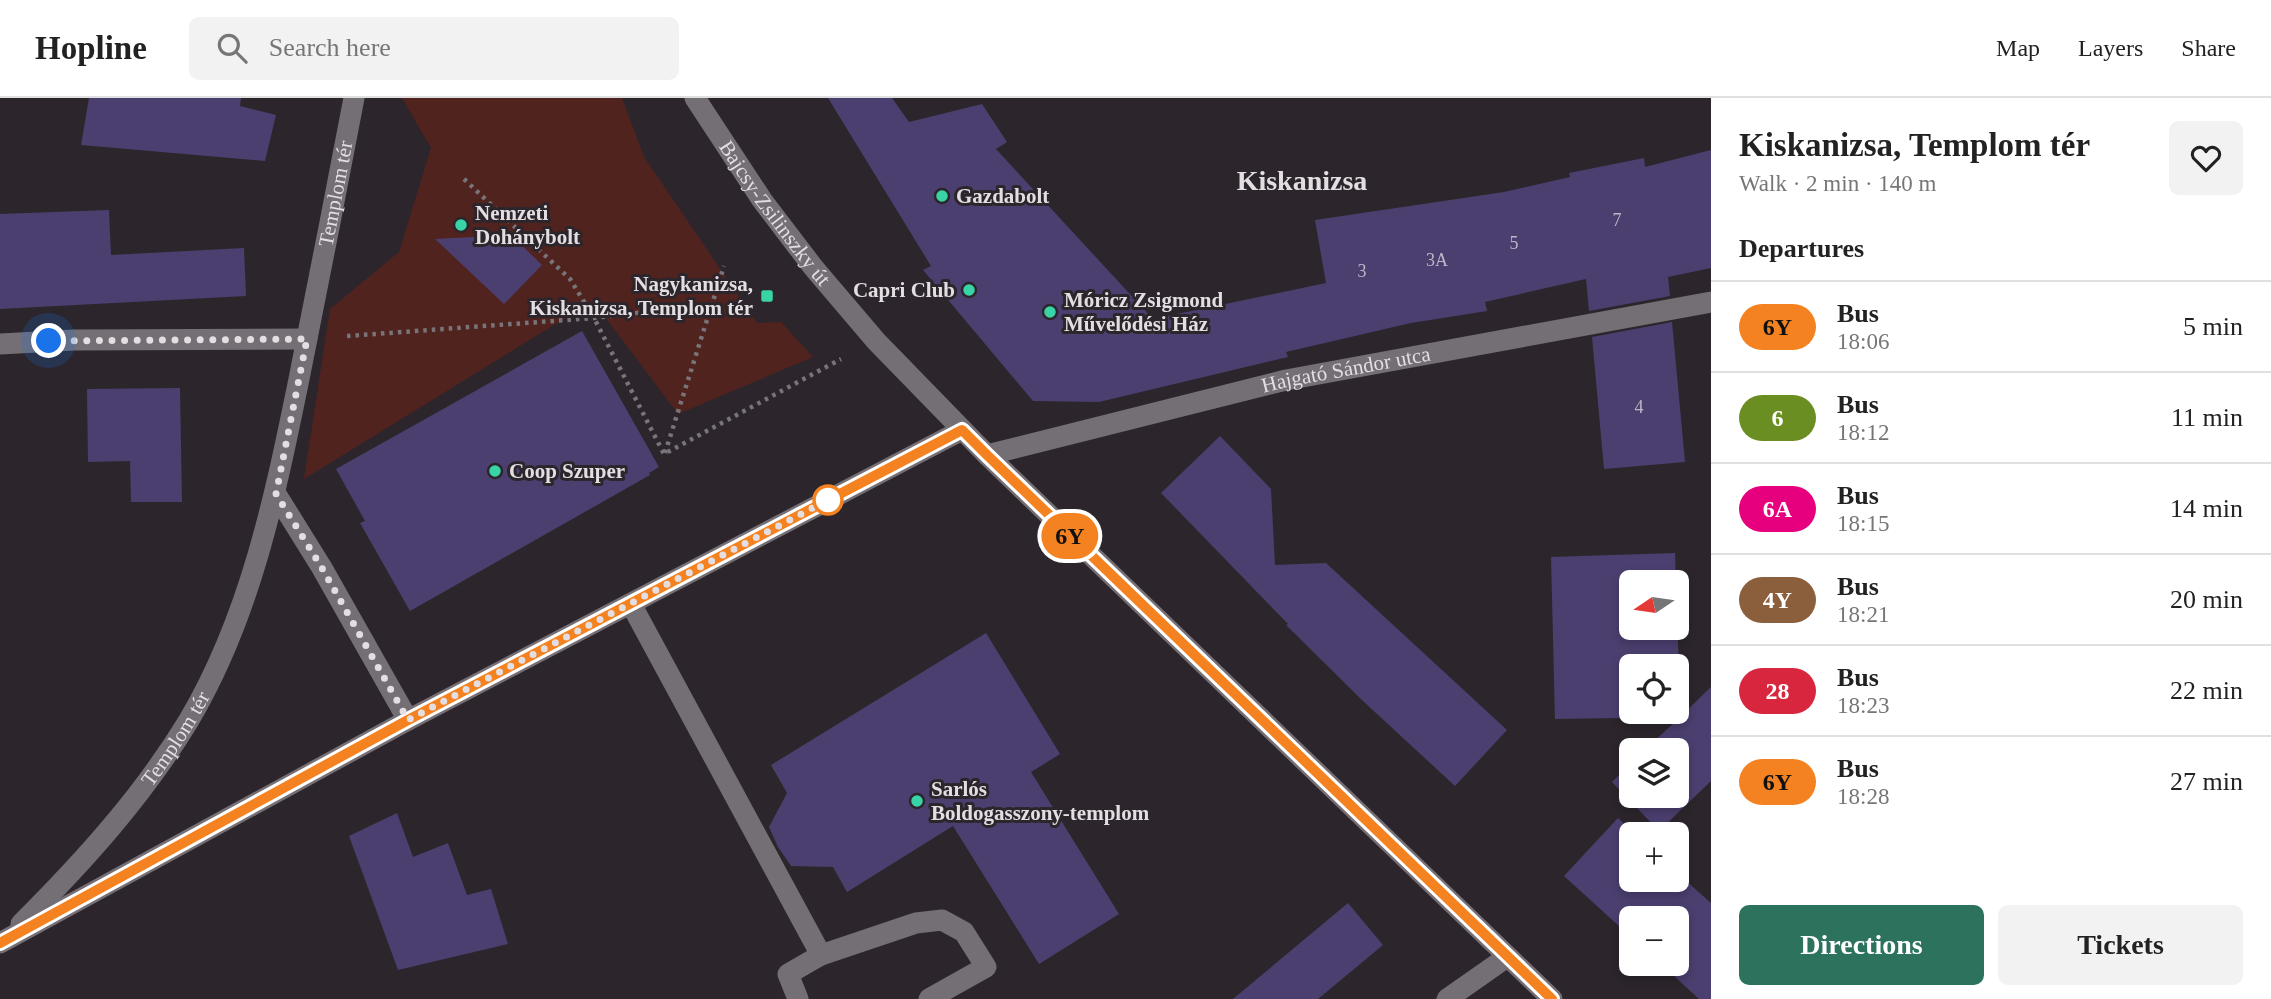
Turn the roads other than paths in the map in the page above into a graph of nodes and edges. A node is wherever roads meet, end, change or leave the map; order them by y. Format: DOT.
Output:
graph roads {
  1 [pos="354,98"];
  2 [pos="695,98"];
  3 [pos="1711,302"];
  4 [pos="307,339"];
  5 [pos="0,344"];
  6 [pos="962,430"];
  7 [pos="987,455"];
  8 [pos="276,494"];
  9 [pos="631,604"];
  10 [pos="408,720"];
  11 [pos="2,942"];
  12 [pos="821,955"];
  13 [pos="1507,957"];
  14 [pos="797,999"];
  15 [pos="929,999"];
  16 [pos="1447,999"];
  17 [pos="1552,999"];
  1 -- 4 [label="street, Templom tér"];
  2 -- 6 [label="street, Bajcsy-Zsilinszky út"];
  3 -- 7 [label="street, Hajgató Sándor utca"];
  4 -- 5 [label="street"];
  4 -- 8 [label="street, Templom tér"];
  6 -- 7 [label="street, Bajcsy-Zsilinszky út"];
  6 -- 9 [label="street"];
  7 -- 13 [label="street, Bajcsy-Zsilinszky út"];
  8 -- 10 [label="street"];
  8 -- 11 [label="street, Templom tér"];
  9 -- 10 [label="street"];
  9 -- 12 [label="street"];
  10 -- 11 [label="street"];
  12 -- 14 [label="street"];
  12 -- 15 [label="street"];
  13 -- 16 [label="street"];
  13 -- 17 [label="street, Bajcsy-Zsilinszky út"];
}
